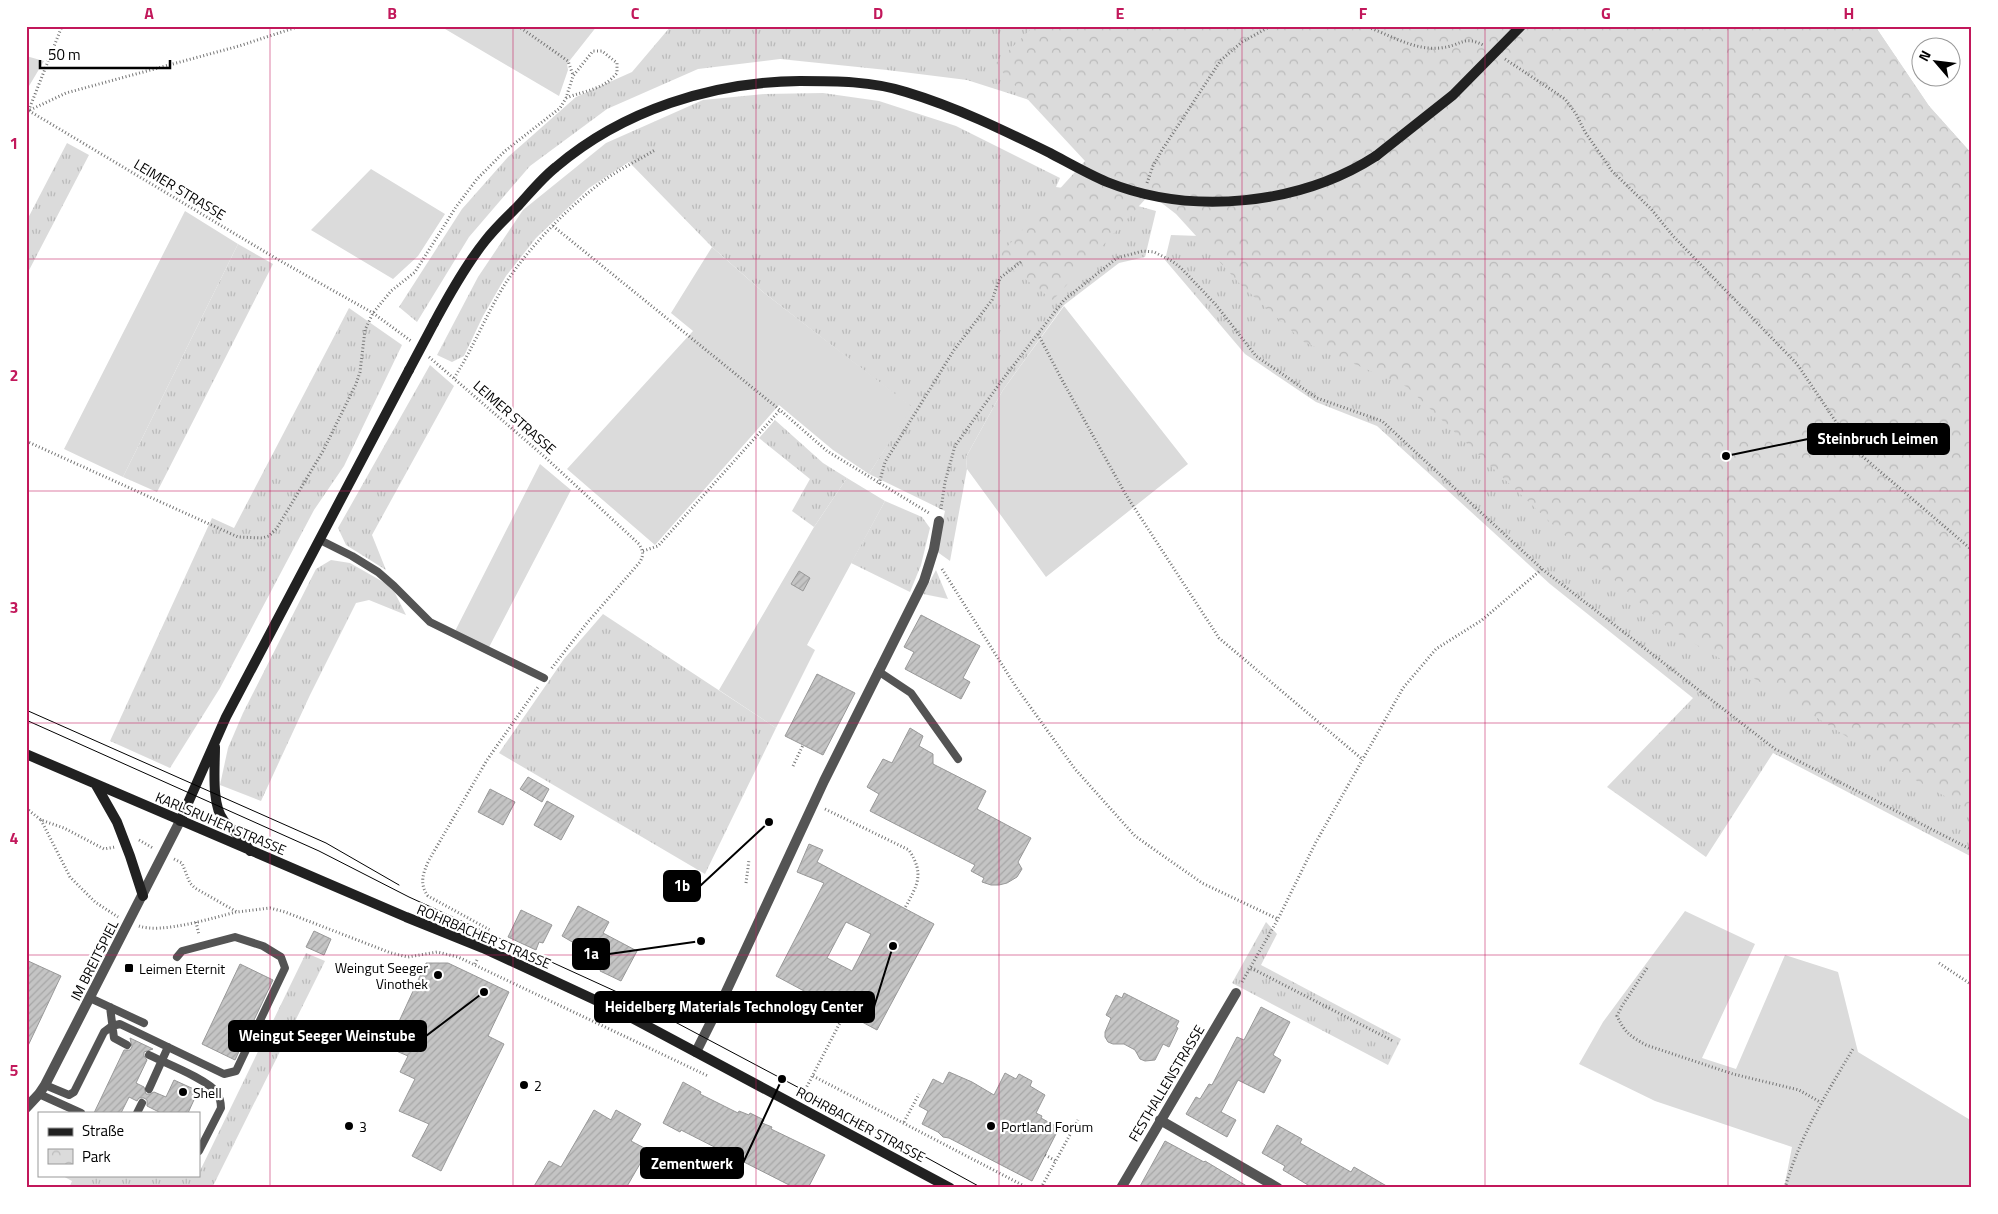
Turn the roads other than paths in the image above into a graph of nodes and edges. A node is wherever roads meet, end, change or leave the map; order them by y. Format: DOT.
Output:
graph roads {
  1 [pos="1521,26"];
  2 [pos="939,521"];
  3 [pos="320,540"];
  4 [pos="878,671"];
  5 [pos="544,678"];
  6 [pos="215,741"];
  7 [pos="26,754"];
  8 [pos="958,759"];
  9 [pos="96,785"];
  10 [pos="180,821"];
  11 [pos="250,850"];
  12 [pos="143,896"];
  13 [pos="406,917"];
  14 [pos="177,957"];
  15 [pos="1236,993"];
  16 [pos="90,998"];
  17 [pos="110,1007"];
  18 [pos="144,1023"];
  19 [pos="112,1026"];
  20 [pos="127,1045"];
  21 [pos="168,1047"];
  22 [pos="696,1052"];
  23 [pos="149,1056"];
  24 [pos="162,1062"];
  25 [pos="45,1085"];
  26 [pos="149,1089"];
  27 [pos="40,1094"];
  28 [pos="142,1103"];
  29 [pos="26,1108"];
  30 [pos="79,1112"];
  31 [pos="138,1112"];
  32 [pos="1160,1120"];
  33 [pos="200,1149"];
  34 [pos="950,1188"];
  35 [pos="1121,1188"];
  36 [pos="1278,1188"];
  1 -- 3 [label="main road, bridge"];
  2 -- 4 [label="street"];
  3 -- 5 [label="lane"];
  3 -- 6 [label="main road"];
  4 -- 8 [label="lane"];
  4 -- 22 [label="street"];
  6 -- 10 [label="main road"];
  6 -- 11 [label="main road"];
  7 -- 9 [label="main road, KARLSRUHER STRASSE"];
  9 -- 10 [label="main road, KARLSRUHER STRASSE"];
  9 -- 12 [label="main road"];
  10 -- 11 [label="main road, KARLSRUHER STRASSE"];
  10 -- 12 [label="street, IM BREITSPIEL"];
  11 -- 13 [label="main road, KARLSRUHER STRASSE"];
  12 -- 16 [label="street, IM BREITSPIEL"];
  13 -- 22 [label="main road, ROHRBACHER STRASSE"];
  14 -- 21 [label="lane"];
  15 -- 32 [label="street, FESTHALLENSTRASSE"];
  16 -- 17 [label="lane"];
  16 -- 25 [label="street, IM BREITSPIEL"];
  17 -- 18 [label="lane"];
  17 -- 19 [label="lane"];
  19 -- 20 [label="lane"];
  19 -- 21 [label="lane"];
  19 -- 25 [label="lane"];
  21 -- 24 [label="lane"];
  22 -- 34 [label="main road, ROHRBACHER STRASSE"];
  23 -- 24 [label="lane"];
  24 -- 26 [label="lane"];
  24 -- 33 [label="lane"];
  25 -- 27 [label="street, IM BREITSPIEL"];
  27 -- 29 [label="street, IM BREITSPIEL"];
  27 -- 30 [label="lane"];
  28 -- 31 [label="lane"];
  32 -- 35 [label="street, FESTHALLENSTRASSE"];
  32 -- 36 [label="street"];
}
